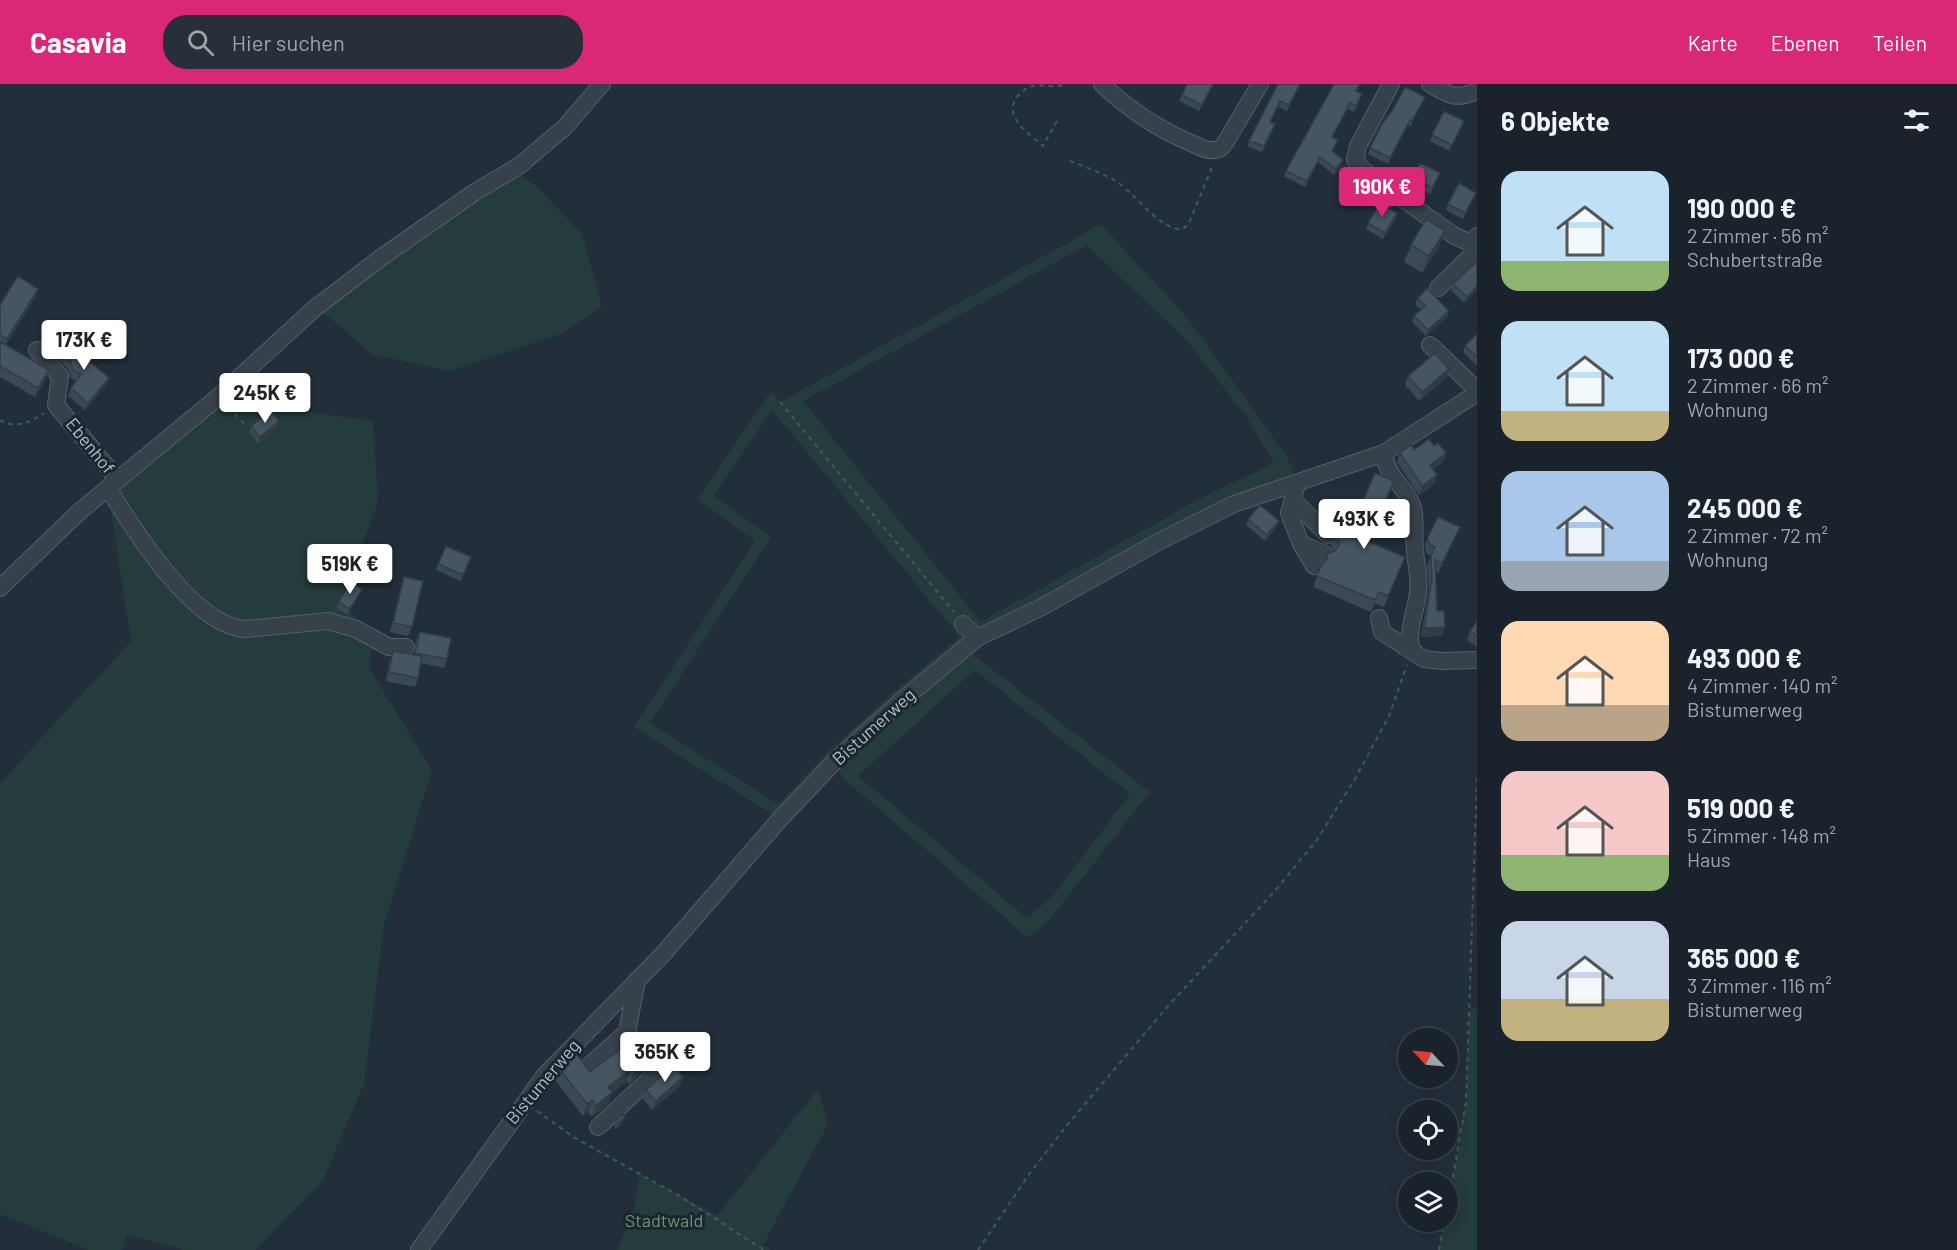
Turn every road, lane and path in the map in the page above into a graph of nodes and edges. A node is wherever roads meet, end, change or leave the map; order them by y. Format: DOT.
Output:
graph roads {
  1 [pos="602,84"];
  2 [pos="1065,84"];
  3 [pos="1102,84"];
  4 [pos="1260,84"];
  5 [pos="1391,84"];
  6 [pos="1430,84"];
  7 [pos="1477,91"];
  8 [pos="1056,121"];
  9 [pos="1214,150"];
  10 [pos="1070,161"];
  11 [pos="1474,239"];
  12 [pos="1438,288"];
  13 [pos="1430,345"];
  14 [pos="38,350"];
  15 [pos="1477,392"];
  16 [pos="217,398"];
  17 [pos="780,402"];
  18 [pos="56,405"];
  19 [pos="0,420"];
  20 [pos="246,425"];
  21 [pos="1384,453"];
  22 [pos="113,484"];
  23 [pos="1295,492"];
  24 [pos="1328,535"];
  25 [pos="1320,560"];
  26 [pos="0,588"];
  27 [pos="1379,618"];
  28 [pos="963,624"];
  29 [pos="977,638"];
  30 [pos="406,647"];
  31 [pos="1412,651"];
  32 [pos="1477,660"];
  33 [pos="1477,778"];
  34 [pos="637,980"];
  35 [pos="627,1032"];
  36 [pos="590,1065"];
  37 [pos="524,1102"];
  38 [pos="598,1127"];
  39 [pos="1454,1172"];
  40 [pos="1442,1232"];
  41 [pos="762,1249"];
  42 [pos="419,1250"];
  43 [pos="978,1250"];
  44 [pos="1439,1250"];
  1 -- 16 [label="street"];
  2 -- 8 [label="path"];
  3 -- 9 [label="street"];
  4 -- 9 [label="street"];
  5 -- 11 [label="street"];
  6 -- 7 [label="street"];
  9 -- 10 [label="path"];
  11 -- 12 [label="street"];
  13 -- 15 [label="street"];
  14 -- 18 [label="street, Ebenhof"];
  15 -- 21 [label="street, Bistumerweg"];
  16 -- 20 [label="path"];
  16 -- 22 [label="street"];
  17 -- 28 [label="path"];
  18 -- 19 [label="path"];
  18 -- 22 [label="street, Ebenhof"];
  21 -- 23 [label="street, Bistumerweg"];
  21 -- 31 [label="street"];
  22 -- 26 [label="street"];
  22 -- 30 [label="street, Ebenhof"];
  23 -- 24 [label="street"];
  23 -- 25 [label="street"];
  23 -- 29 [label="street, Bistumerweg"];
  27 -- 31 [label="street"];
  28 -- 29 [label="street"];
  29 -- 34 [label="street, Bistumerweg"];
  31 -- 32 [label="street"];
  31 -- 43 [label="path"];
  33 -- 39 [label="path"];
  34 -- 35 [label="street"];
  34 -- 37 [label="street, Bistumerweg"];
  35 -- 36 [label="street"];
  35 -- 38 [label="street"];
  37 -- 41 [label="path"];
  37 -- 42 [label="street, Bistumerweg"];
  40 -- 44 [label="path"];
}
